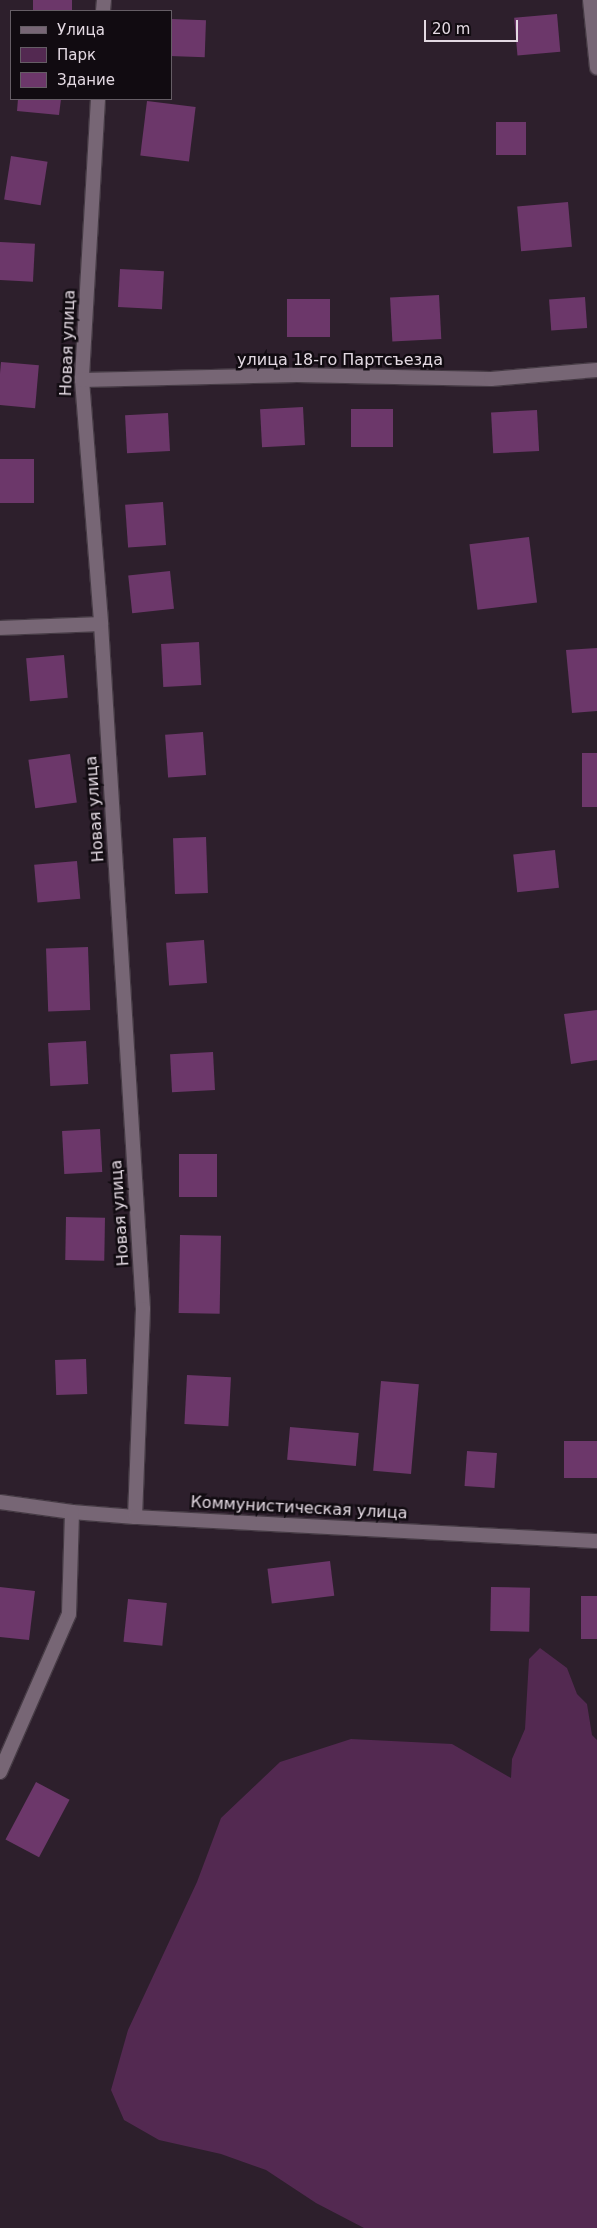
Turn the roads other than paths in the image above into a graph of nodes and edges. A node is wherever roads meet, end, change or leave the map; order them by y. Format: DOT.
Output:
graph roads {
  1 [pos="590,0"];
  2 [pos="597,68"];
  3 [pos="98,100"];
  4 [pos="597,370"];
  5 [pos="82,380"];
  6 [pos="101,624"];
  7 [pos="0,628"];
  8 [pos="0,1502"];
  9 [pos="72,1512"];
  10 [pos="135,1517"];
  11 [pos="597,1540"];
  12 [pos="0,1772"];
  1 -- 2 [label="street"];
  3 -- 5 [label="street, Новая улица"];
  4 -- 5 [label="street, улица 18-го Партсъезда"];
  5 -- 6 [label="street, Новая улица"];
  6 -- 7 [label="street"];
  6 -- 10 [label="street, Новая улица"];
  8 -- 9 [label="street, Коммунистическая улица"];
  9 -- 10 [label="street, Коммунистическая улица"];
  9 -- 12 [label="street"];
  10 -- 11 [label="street, Коммунистическая улица"];
}
